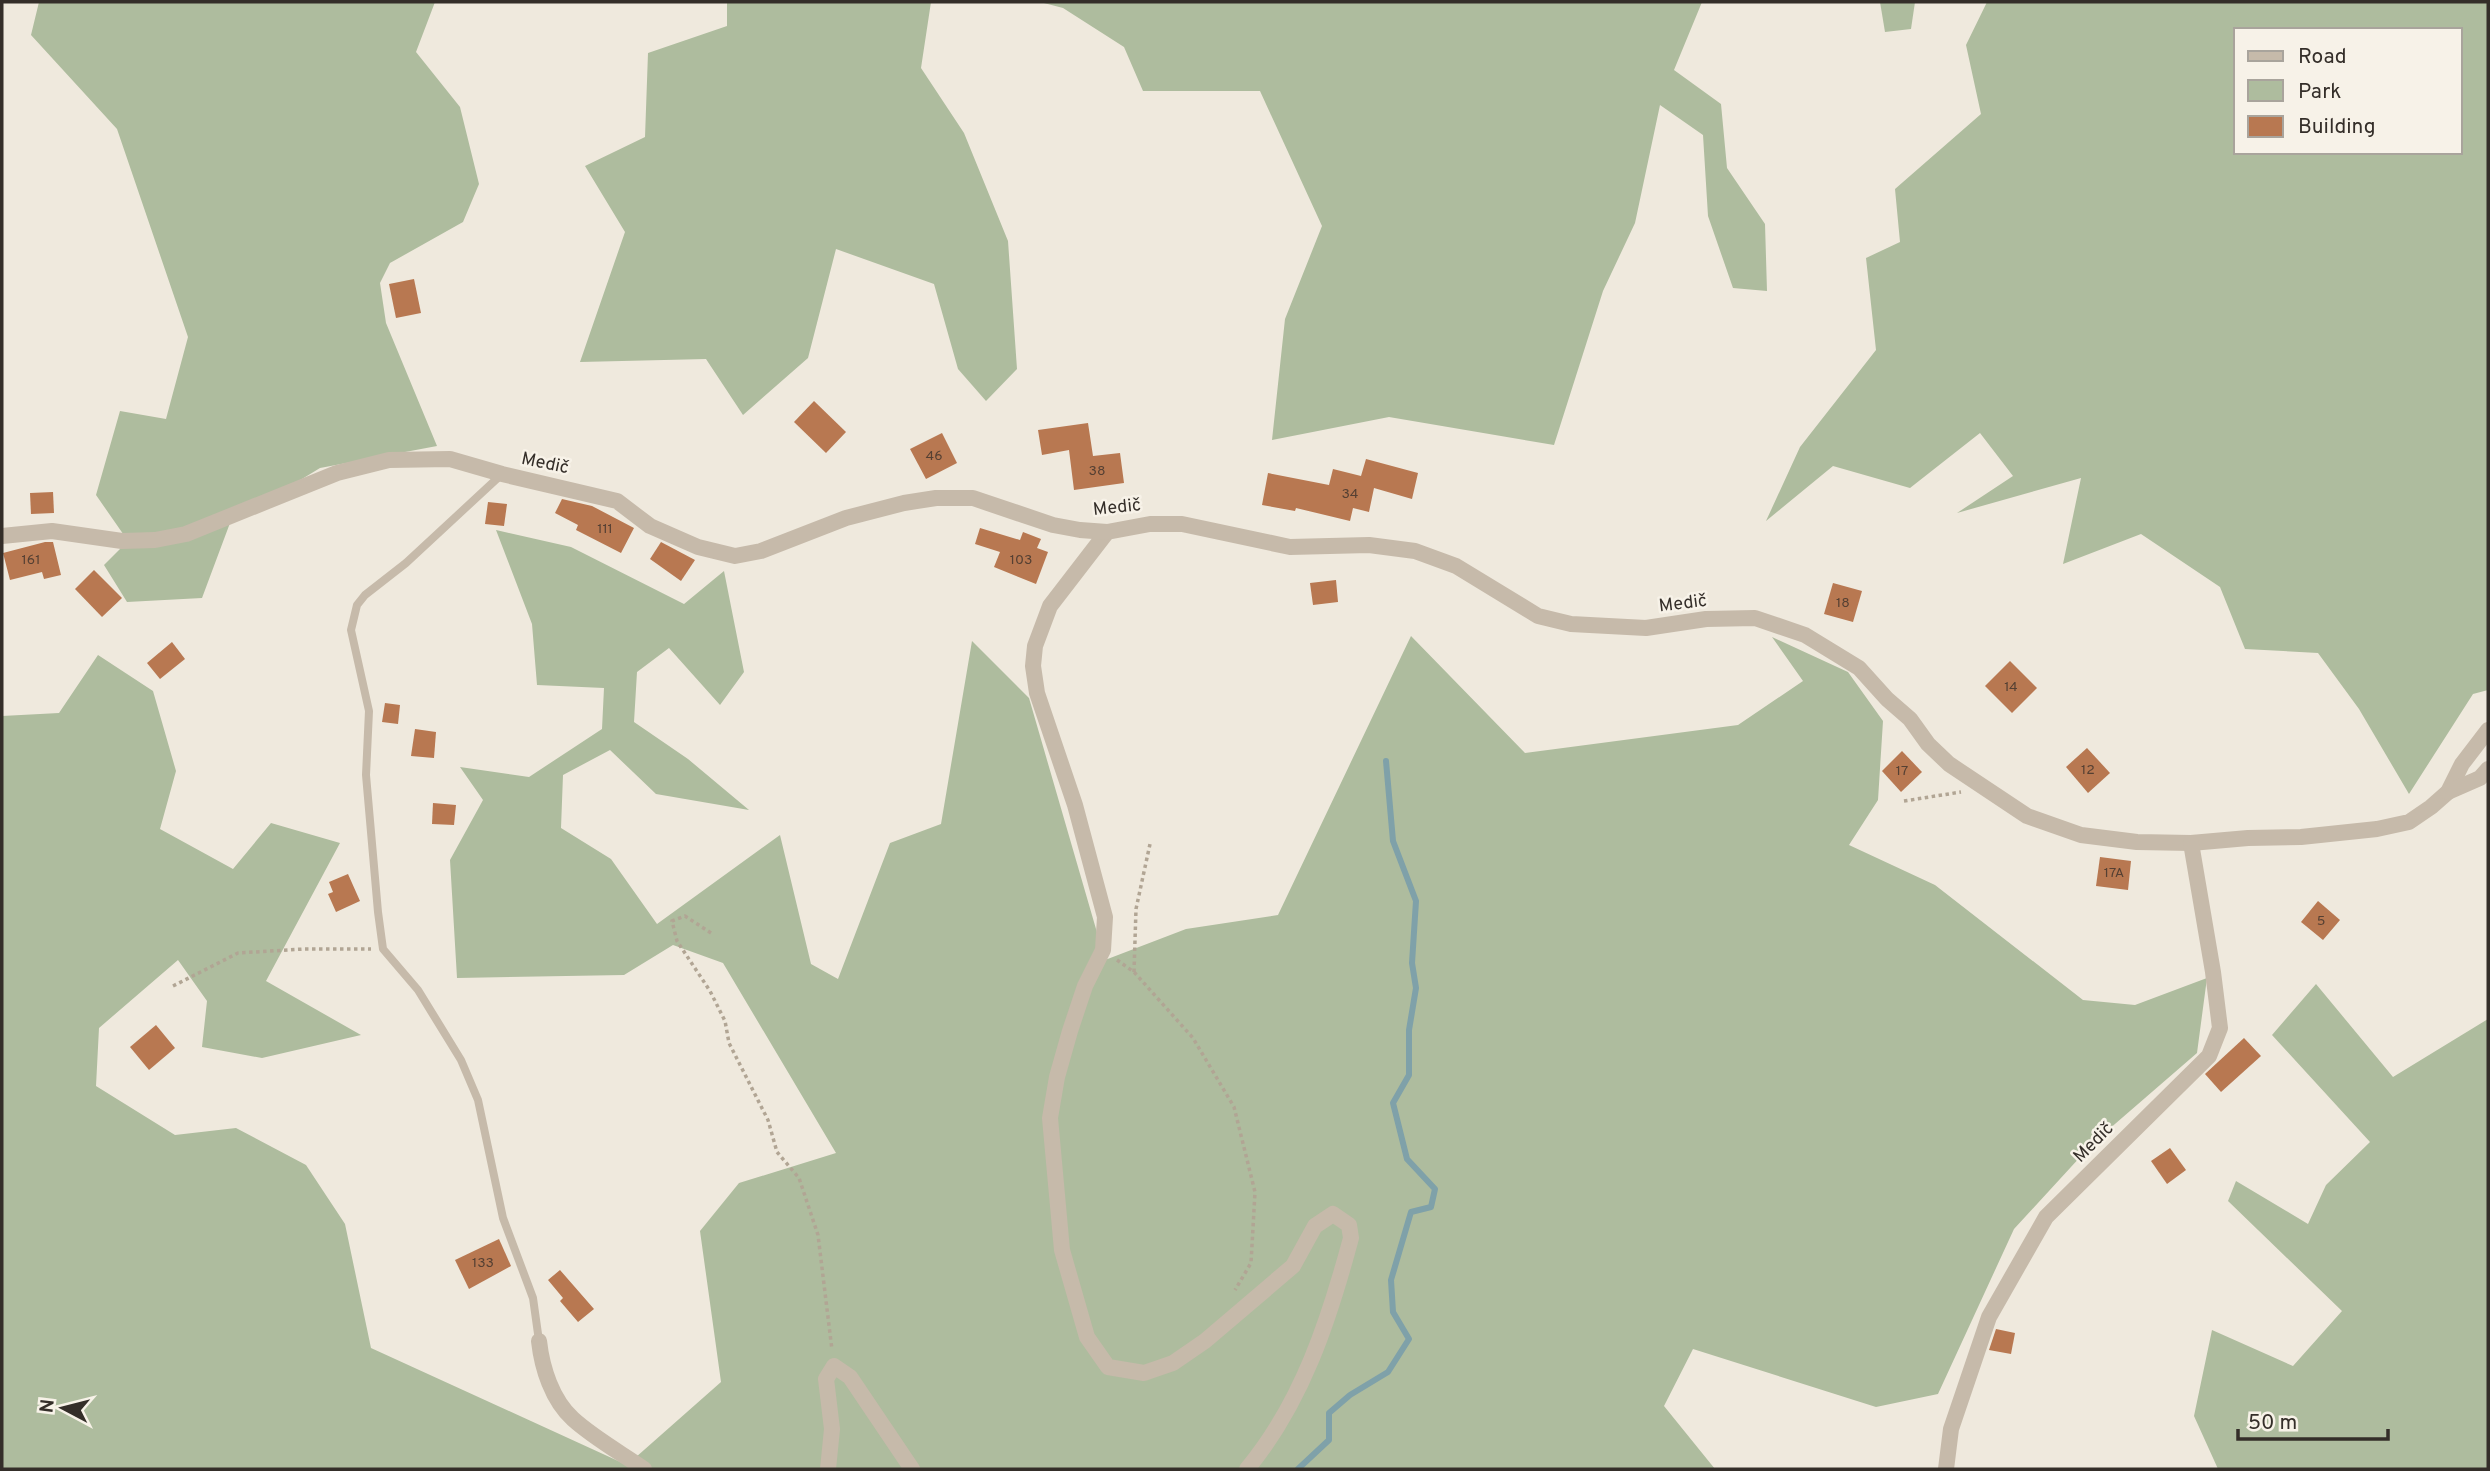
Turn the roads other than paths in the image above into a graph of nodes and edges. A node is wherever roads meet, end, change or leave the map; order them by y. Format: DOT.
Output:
graph roads {
  1 [pos="502,474"];
  2 [pos="1107,532"];
  3 [pos="2,536"];
  4 [pos="2488,730"];
  5 [pos="2488,769"];
  6 [pos="2448,792"];
  7 [pos="2191,843"];
  8 [pos="539,1341"];
  9 [pos="644,1469"];
  10 [pos="828,1469"];
  11 [pos="912,1469"];
  12 [pos="1247,1469"];
  13 [pos="1946,1469"];
  1 -- 2 [label="street, Medič"];
  1 -- 3 [label="street, Medič"];
  1 -- 8 [label="lane"];
  2 -- 7 [label="street, Medič"];
  2 -- 12 [label="street"];
  4 -- 6 [label="street, Medič"];
  5 -- 6 [label="street"];
  6 -- 7 [label="street, Medič"];
  7 -- 13 [label="street, Medič"];
  8 -- 9 [label="street"];
  10 -- 11 [label="street"];
}
